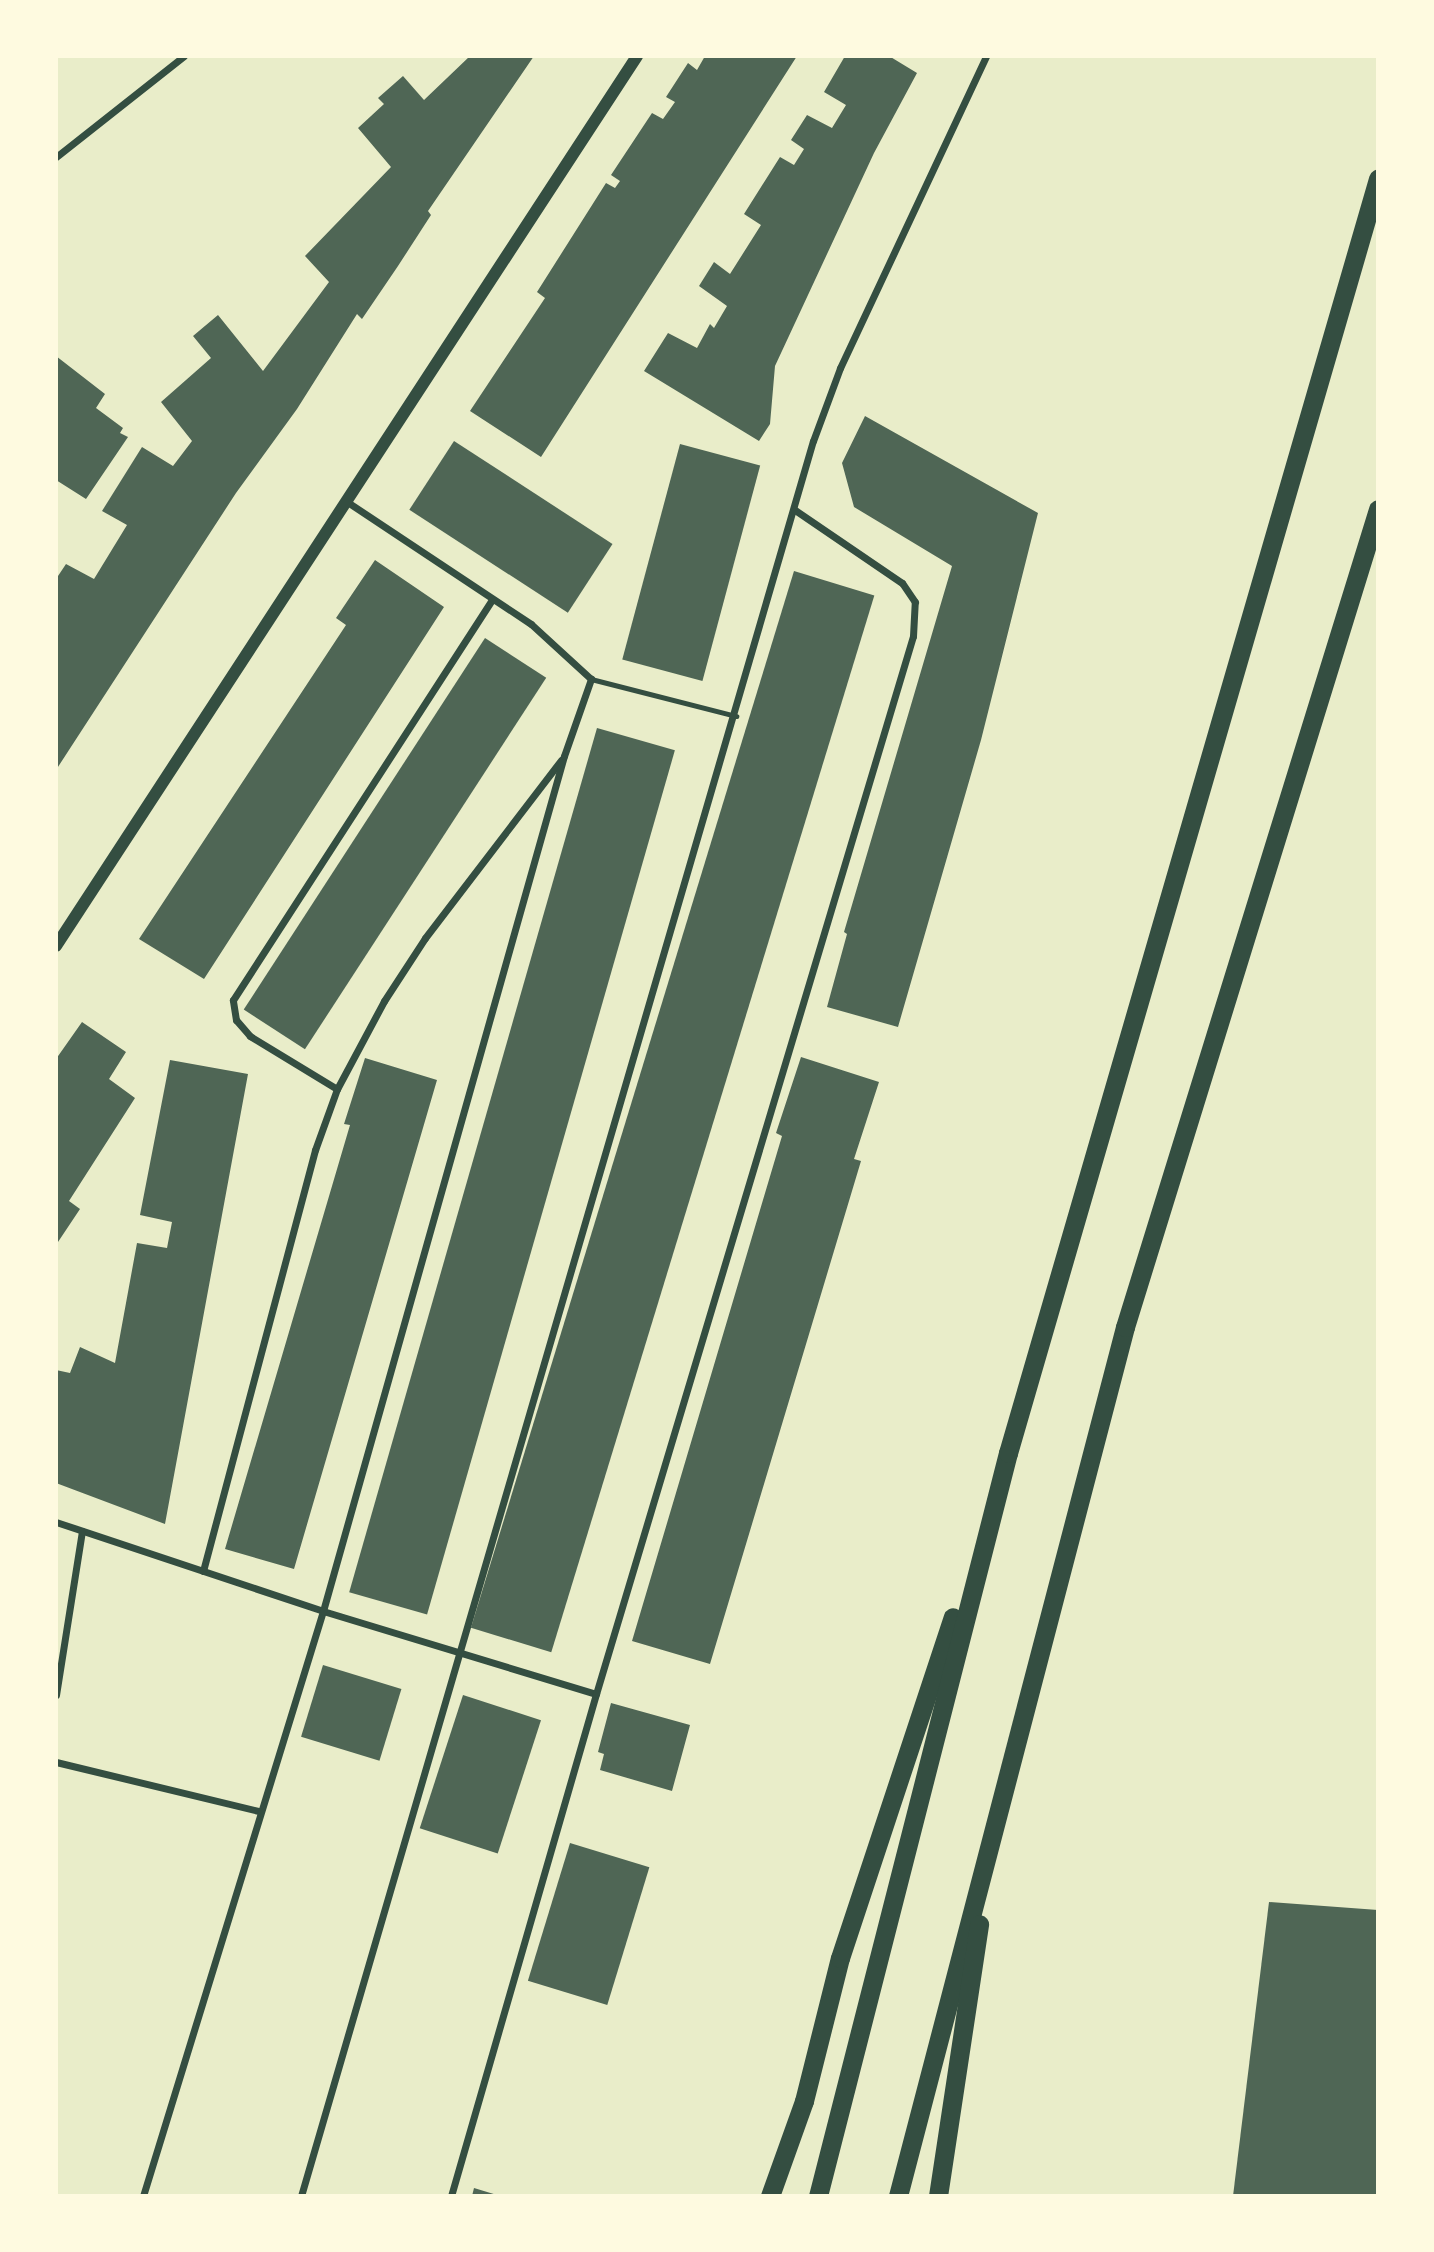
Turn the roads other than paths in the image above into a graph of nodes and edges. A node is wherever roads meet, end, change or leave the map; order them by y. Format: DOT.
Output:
graph roads {
  1 [pos="184,56"];
  2 [pos="637,56"];
  3 [pos="986,56"];
  4 [pos="56,158"];
  5 [pos="1378,179"];
  6 [pos="344,500"];
  7 [pos="1378,509"];
  8 [pos="795,510"];
  9 [pos="492,599"];
  10 [pos="591,679"];
  11 [pos="737,716"];
  12 [pos="564,756"];
  13 [pos="56,946"];
  14 [pos="337,1089"];
  15 [pos="1008,1453"];
  16 [pos="56,1522"];
  17 [pos="82,1531"];
  18 [pos="203,1571"];
  19 [pos="323,1611"];
  20 [pos="458,1651"];
  21 [pos="596,1694"];
  22 [pos="56,1695"];
  23 [pos="56,1762"];
  24 [pos="259,1811"];
  25 [pos="995,1823"];
  26 [pos="143,2196"];
  27 [pos="301,2196"];
  28 [pos="451,2196"];
  29 [pos="770,2196"];
  30 [pos="818,2196"];
  31 [pos="898,2196"];
  32 [pos="938,2196"];
  1 -- 4 [label="street"];
  2 -- 6 [label="street"];
  3 -- 8 [label="street"];
  5 -- 15 [label="highway"];
  6 -- 9 [label="street"];
  6 -- 13 [label="street"];
  7 -- 25 [label="highway"];
  8 -- 11 [label="street"];
  8 -- 21 [label="street"];
  9 -- 10 [label="street"];
  9 -- 14 [label="street"];
  10 -- 11 [label="lane"];
  10 -- 12 [label="street"];
  11 -- 20 [label="street"];
  12 -- 14 [label="street"];
  12 -- 19 [label="street"];
  14 -- 18 [label="street"];
  15 -- 29 [label="highway"];
  15 -- 30 [label="highway"];
  16 -- 17 [label="street"];
  17 -- 18 [label="street"];
  17 -- 22 [label="street"];
  18 -- 19 [label="street"];
  19 -- 20 [label="street"];
  19 -- 24 [label="street"];
  20 -- 21 [label="street"];
  20 -- 27 [label="street"];
  21 -- 28 [label="street"];
  23 -- 24 [label="street"];
  24 -- 26 [label="street"];
  25 -- 31 [label="highway"];
  25 -- 32 [label="highway"];
}
